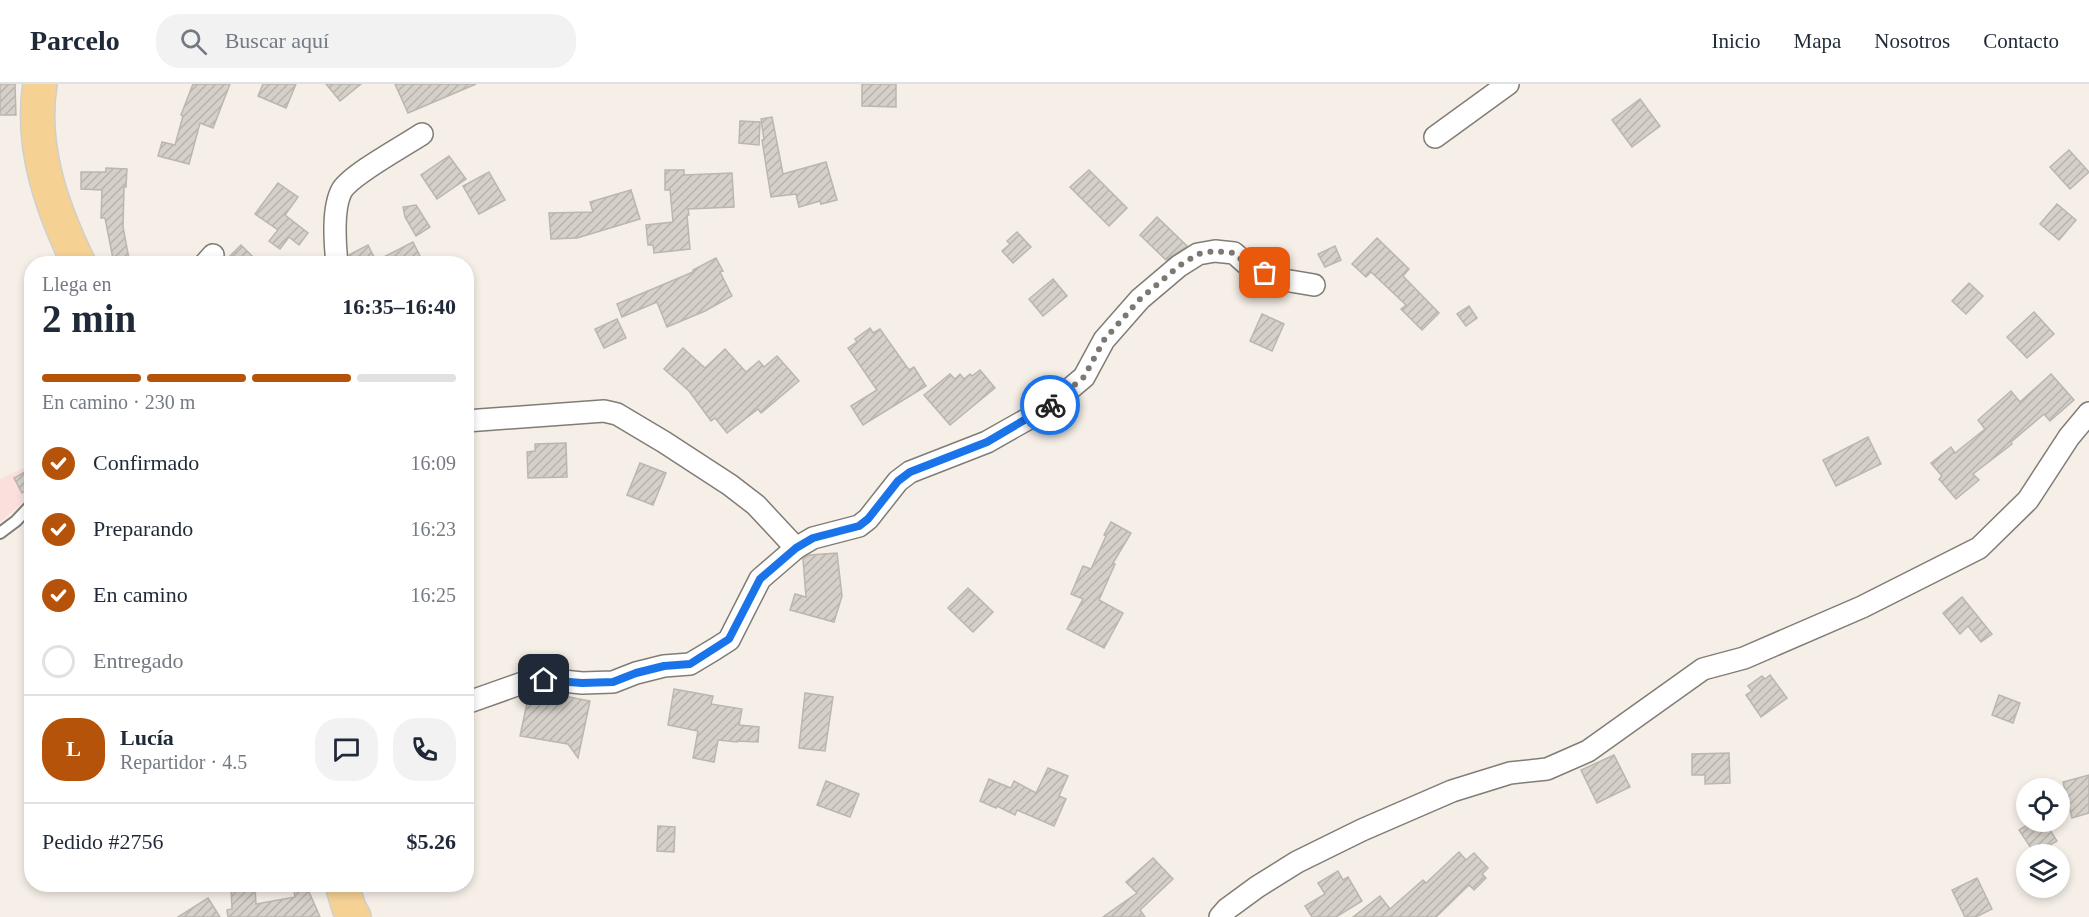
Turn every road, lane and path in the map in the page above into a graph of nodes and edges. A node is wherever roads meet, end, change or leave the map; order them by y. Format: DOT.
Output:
graph roads {
  1 [pos="40,84"];
  2 [pos="1508,84"];
  3 [pos="422,134"];
  4 [pos="1434,137"];
  5 [pos="75,256"];
  6 [pos="336,256"];
  7 [pos="1314,285"];
  8 [pos="2089,413"];
  9 [pos="474,420"];
  10 [pos="24,512"];
  11 [pos="24,520"];
  12 [pos="16,521"];
  13 [pos="0,533"];
  14 [pos="796,548"];
  15 [pos="474,700"];
  16 [pos="345,892"];
  17 [pos="354,917"];
  18 [pos="1220,917"];
  1 -- 5 [label="main road"];
  2 -- 4 [label="street"];
  3 -- 6 [label="street"];
  7 -- 14 [label="street"];
  8 -- 18 [label="street"];
  9 -- 14 [label="street"];
  10 -- 12 [label="lane"];
  11 -- 12 [label="lane"];
  12 -- 13 [label="lane"];
  14 -- 15 [label="street"];
  16 -- 17 [label="main road"];
}
